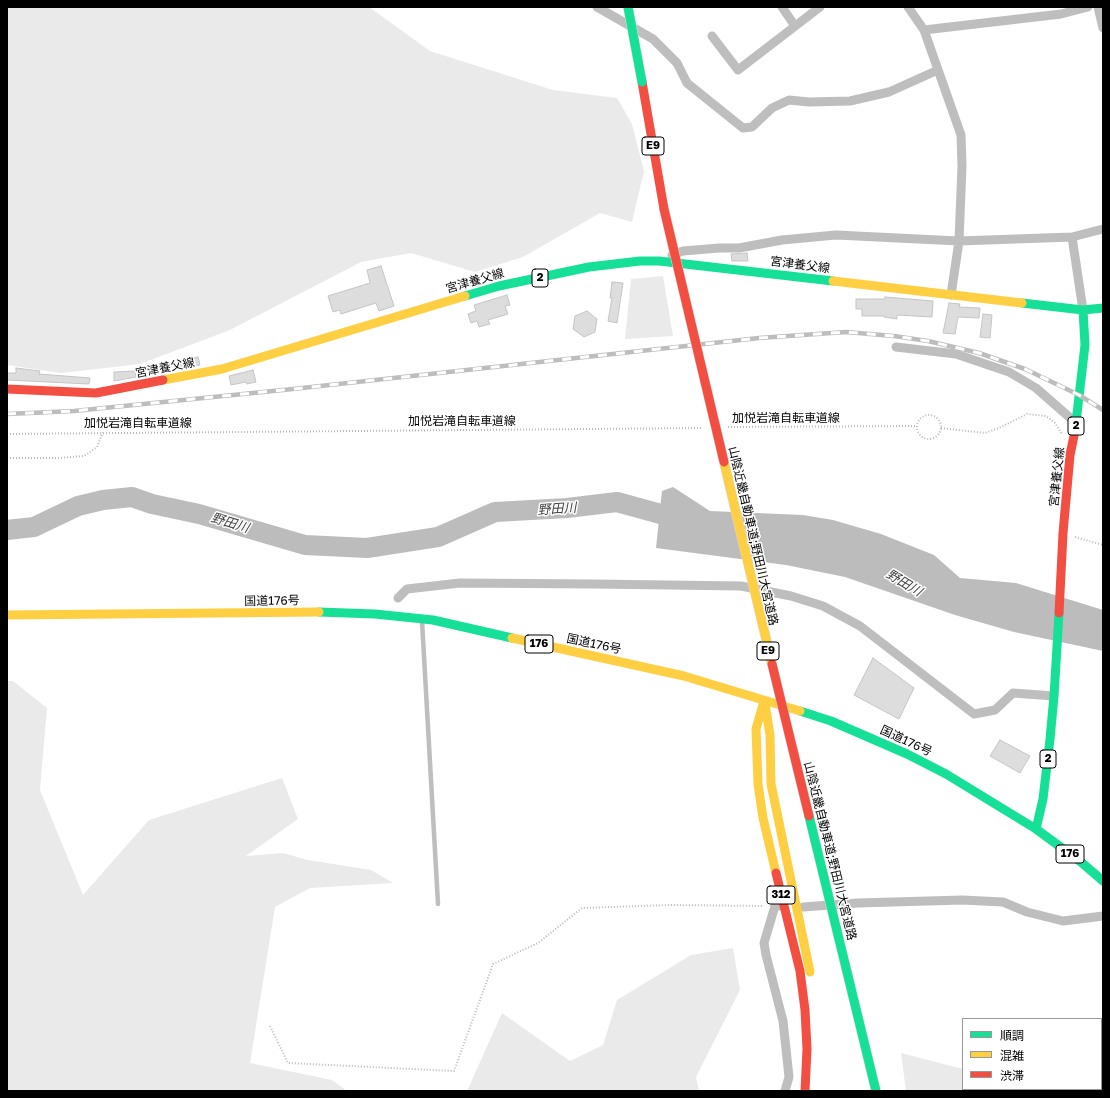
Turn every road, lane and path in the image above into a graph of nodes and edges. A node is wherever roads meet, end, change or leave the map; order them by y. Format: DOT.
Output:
graph roads {
  1 [pos="598,7"];
  2 [pos="628,7"];
  3 [pos="782,7"];
  4 [pos="820,7"];
  5 [pos="908,7"];
  6 [pos="1088,7"];
  7 [pos="1098,7"];
  8 [pos="795,26"];
  9 [pos="1103,28"];
  10 [pos="924,30"];
  11 [pos="712,36"];
  12 [pos="938,70"];
  13 [pos="1103,229"];
  14 [pos="1072,237"];
  15 [pos="959,240"];
  16 [pos="659,261"];
  17 [pos="951,295"];
  18 [pos="1103,308"];
  19 [pos="1083,310"];
  20 [pos="896,347"];
  21 [pos="7,389"];
  22 [pos="1076,423"];
  23 [pos="916,426"];
  24 [pos="710,428"];
  25 [pos="726,428"];
  26 [pos="941,428"];
  27 [pos="103,432"];
  28 [pos="7,434"];
  29 [pos="1063,435"];
  30 [pos="7,458"];
  31 [pos="1069,535"];
  32 [pos="1103,545"];
  33 [pos="398,598"];
  34 [pos="7,615"];
  35 [pos="422,619"];
  36 [pos="1054,692"];
  37 [pos="764,701"];
  38 [pos="1036,829"];
  39 [pos="1103,881"];
  40 [pos="438,904"];
  41 [pos="777,906"];
  42 [pos="803,907"];
  43 [pos="1103,916"];
  44 [pos="812,981"];
  45 [pos="270,1026"];
  46 [pos="785,1091"];
  47 [pos="805,1091"];
  48 [pos="876,1091"];
  1 -- 12 [label="street"];
  2 -- 48 [label="main road, 山陰近畿自動車道;野田川大宮道路 / E9, bridge"];
  3 -- 8 [label="street"];
  4 -- 8 [label="street"];
  5 -- 10 [label="street"];
  6 -- 10 [label="street"];
  7 -- 9 [label="street"];
  8 -- 11 [label="street"];
  10 -- 12 [label="street"];
  12 -- 15 [label="street"];
  13 -- 14 [label="street"];
  14 -- 15 [label="street"];
  14 -- 19 [label="street"];
  15 -- 16 [label="street"];
  15 -- 17 [label="street"];
  16 -- 17 [label="main road, 宮津養父線 / 2"];
  16 -- 21 [label="main road, 宮津養父線 / 2"];
  17 -- 19 [label="main road, 宮津養父線 / 2"];
  18 -- 19 [label="main road"];
  19 -- 22 [label="main road, 宮津養父線 / 2"];
  20 -- 22 [label="street"];
  22 -- 36 [label="main road, 宮津養父線 / 2"];
  23 -- 25 [label="path, 加悦岩滝自転車道線"];
  23 -- 26 [label="path"];
  23 -- 26 [label="path"];
  24 -- 27 [label="path, 加悦岩滝自転車道線"];
  26 -- 29 [label="path"];
  27 -- 28 [label="path, 加悦岩滝自転車道線"];
  27 -- 30 [label="path"];
  31 -- 32 [label="path"];
  33 -- 36 [label="street"];
  34 -- 35 [label="main road, 国道176号 / 176"];
  35 -- 37 [label="main road, 国道176号 / 176"];
  35 -- 40 [label="lane"];
  36 -- 38 [label="main road, 宮津養父線 / 2"];
  37 -- 38 [label="main road, 国道176号 / 176"];
  37 -- 44 [label="main road, 312"];
  37 -- 47 [label="main road, 312"];
  38 -- 39 [label="main road, 国道176号 / 176"];
  41 -- 45 [label="path"];
  41 -- 46 [label="street"];
  42 -- 43 [label="street"];
}
